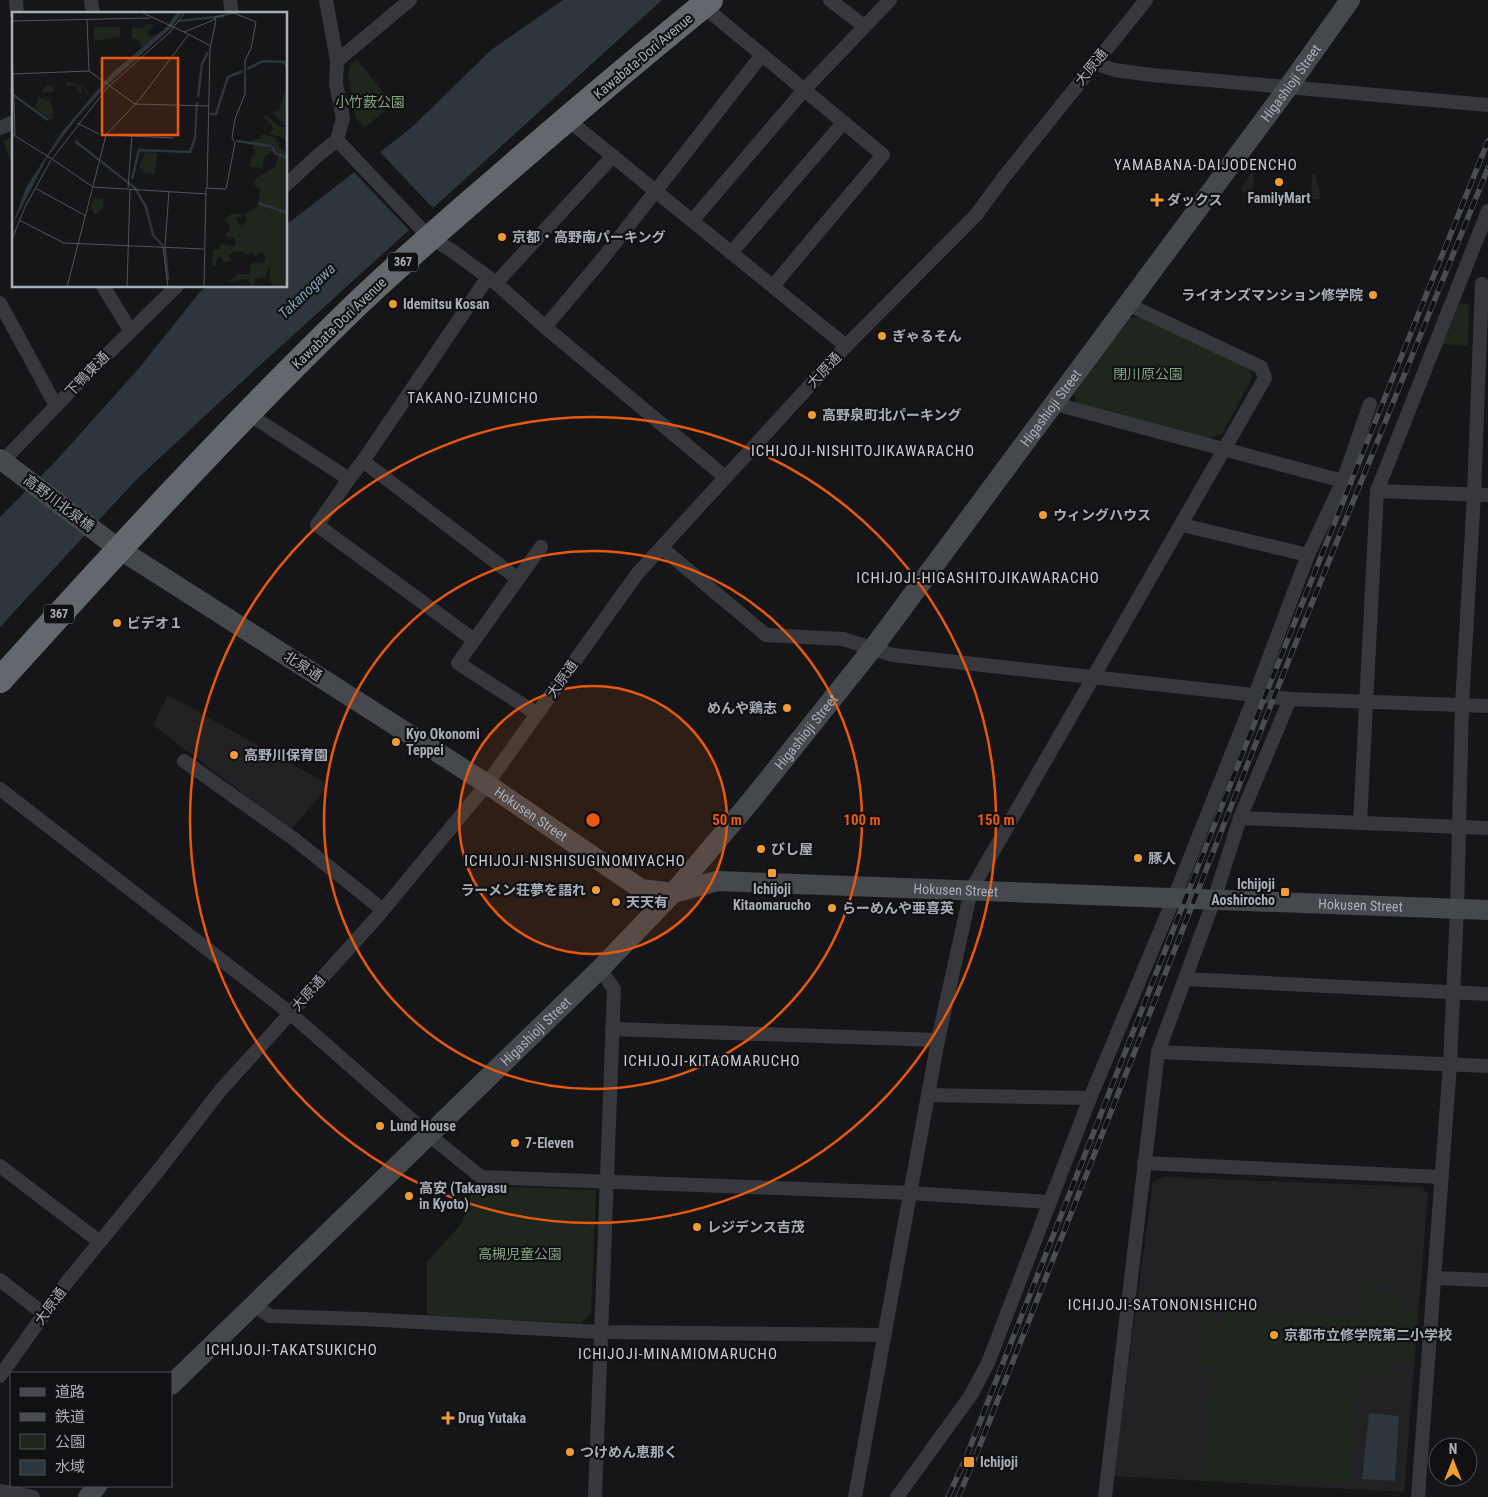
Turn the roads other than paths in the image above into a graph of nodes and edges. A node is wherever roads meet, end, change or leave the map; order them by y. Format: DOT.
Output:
graph roads {
  1 [pos="326,0"];
  2 [pos="410,0"];
  3 [pos="830,0"];
  4 [pos="890,0"];
  5 [pos="1146,0"];
  6 [pos="1350,0"];
  7 [pos="706,3"];
  8 [pos="864,26"];
  9 [pos="761,56"];
  10 [pos="337,62"];
  11 [pos="1094,63"];
  12 [pos="1289,86"];
  13 [pos="804,90"];
  14 [pos="1488,105"];
  15 [pos="567,119"];
  16 [pos="12,123"];
  17 [pos="844,123"];
  18 [pos="0,128"];
  19 [pos="340,144"];
  20 [pos="612,156"];
  21 [pos="288,183"];
  22 [pos="654,190"];
  23 [pos="1488,210"];
  24 [pos="692,221"];
  25 [pos="422,231"];
  26 [pos="731,253"];
  27 [pos="1463,276"];
  28 [pos="492,280"];
  29 [pos="1485,284"];
  30 [pos="773,286"];
  31 [pos="104,288"];
  32 [pos="175,288"];
  33 [pos="0,303"];
  34 [pos="1128,304"];
  35 [pos="545,326"];
  36 [pos="130,330"];
  37 [pos="846,346"];
  38 [pos="1055,404"];
  39 [pos="1370,404"];
  40 [pos="56,406"];
  41 [pos="247,413"];
  42 [pos="1225,450"];
  43 [pos="363,461"];
  44 [pos="5,464"];
  45 [pos="725,477"];
  46 [pos="349,479"];
  47 [pos="1343,481"];
  48 [pos="1377,491"];
  49 [pos="1481,495"];
  50 [pos="1182,525"];
  51 [pos="110,542"];
  52 [pos="541,547"];
  53 [pos="662,548"];
  54 [pos="1308,555"];
  55 [pos="518,579"];
  56 [pos="474,640"];
  57 [pos="873,648"];
  58 [pos="1094,677"];
  59 [pos="0,680"];
  60 [pos="1255,695"];
  61 [pos="1290,699"];
  62 [pos="1366,701"];
  63 [pos="1462,705"];
  64 [pos="1488,706"];
  65 [pos="538,714"];
  66 [pos="184,761"];
  67 [pos="488,784"];
  68 [pos="0,789"];
  69 [pos="1240,818"];
  70 [pos="1360,823"];
  71 [pos="1459,827"];
  72 [pos="1488,828"];
  73 [pos="971,890"];
  74 [pos="673,893"];
  75 [pos="1174,898"];
  76 [pos="1214,900"];
  77 [pos="1457,908"];
  78 [pos="383,910"];
  79 [pos="1488,910"];
  80 [pos="600,969"];
  81 [pos="1185,979"];
  82 [pos="1453,993"];
  83 [pos="1488,994"];
  84 [pos="290,1013"];
  85 [pos="612,1029"];
  86 [pos="938,1040"];
  87 [pos="1158,1052"];
  88 [pos="1450,1064"];
  89 [pos="1488,1066"];
  90 [pos="928,1095"];
  91 [pos="1090,1098"];
  92 [pos="429,1135"];
  93 [pos="1144,1163"];
  94 [pos="0,1166"];
  95 [pos="1441,1178"];
  96 [pos="606,1181"];
  97 [pos="910,1193"];
  98 [pos="1049,1202"];
  99 [pos="100,1242"];
  100 [pos="1435,1278"];
  101 [pos="0,1280"];
  102 [pos="1488,1280"];
  103 [pos="253,1305"];
  104 [pos="44,1314"];
  105 [pos="600,1332"];
  106 [pos="885,1335"];
  107 [pos="0,1376"];
  108 [pos="172,1384"];
  109 [pos="0,1491"];
  110 [pos="33,1497"];
  111 [pos="595,1497"];
  112 [pos="855,1497"];
  113 [pos="897,1497"];
  114 [pos="1104,1497"];
  115 [pos="1418,1497"];
  1 -- 10 [label="street"];
  2 -- 10 [label="street"];
  3 -- 8 [label="street"];
  4 -- 8 [label="street"];
  5 -- 11 [label="street, 大原通"];
  6 -- 12 [label="street, Higashioji Street"];
  7 -- 9 [label="street"];
  7 -- 15 [label="highway, Kawabata-Dori Avenue / 367"];
  8 -- 13 [label="street"];
  9 -- 13 [label="street"];
  9 -- 22 [label="street"];
  10 -- 19 [label="street"];
  11 -- 12 [label="street"];
  11 -- 37 [label="street, 大原通"];
  12 -- 14 [label="street"];
  12 -- 34 [label="street, Higashioji Street"];
  13 -- 17 [label="street"];
  13 -- 24 [label="street"];
  15 -- 20 [label="street"];
  15 -- 25 [label="highway, Kawabata-Dori Avenue / 367"];
  16 -- 18 [label="street"];
  17 -- 26 [label="street"];
  17 -- 30 [label="street"];
  19 -- 21 [label="street"];
  19 -- 25 [label="street"];
  20 -- 22 [label="street"];
  20 -- 28 [label="street"];
  22 -- 24 [label="street"];
  22 -- 35 [label="street"];
  23 -- 27 [label="street"];
  24 -- 26 [label="street"];
  25 -- 28 [label="street"];
  25 -- 41 [label="highway, Kawabata-Dori Avenue / 367"];
  26 -- 30 [label="street"];
  27 -- 29 [label="street"];
  27 -- 48 [label="street"];
  28 -- 35 [label="street"];
  28 -- 43 [label="street"];
  29 -- 49 [label="street"];
  30 -- 37 [label="street"];
  31 -- 36 [label="street"];
  32 -- 36 [label="street, 下鴨東通"];
  33 -- 40 [label="street"];
  34 -- 38 [label="street, Higashioji Street"];
  34 -- 42 [label="street"];
  35 -- 45 [label="street"];
  36 -- 40 [label="street, 下鴨東通"];
  37 -- 45 [label="street, 大原通"];
  38 -- 42 [label="street"];
  38 -- 57 [label="street, Higashioji Street"];
  39 -- 47 [label="street"];
  40 -- 44 [label="street, 下鴨東通"];
  41 -- 46 [label="street"];
  41 -- 51 [label="highway, Kawabata-Dori Avenue / 367"];
  42 -- 47 [label="street"];
  42 -- 50 [label="street"];
  43 -- 46 [label="street"];
  43 -- 55 [label="street"];
  44 -- 51 [label="street, 高野川北泉橋"];
  45 -- 53 [label="street, 大原通"];
  46 -- 56 [label="street"];
  47 -- 54 [label="street"];
  48 -- 49 [label="street"];
  48 -- 62 [label="street"];
  49 -- 63 [label="street"];
  50 -- 54 [label="street"];
  50 -- 58 [label="street"];
  51 -- 59 [label="highway, Kawabata-Dori Avenue / 367"];
  51 -- 67 [label="street, 北泉通"];
  52 -- 55 [label="street"];
  53 -- 57 [label="street"];
  53 -- 65 [label="street, 大原通"];
  54 -- 60 [label="street"];
  55 -- 56 [label="street"];
  56 -- 65 [label="street"];
  57 -- 58 [label="street"];
  57 -- 74 [label="street, Higashioji Street"];
  58 -- 60 [label="street"];
  58 -- 73 [label="street"];
  60 -- 61 [label="street"];
  60 -- 75 [label="street"];
  61 -- 62 [label="street"];
  61 -- 69 [label="street"];
  62 -- 63 [label="street"];
  62 -- 70 [label="street"];
  63 -- 64 [label="street"];
  63 -- 71 [label="street"];
  65 -- 67 [label="street, 大原通"];
  66 -- 78 [label="street"];
  67 -- 74 [label="street, Hokusen Street"];
  67 -- 78 [label="street, 大原通"];
  68 -- 84 [label="street"];
  69 -- 70 [label="street"];
  69 -- 76 [label="street"];
  70 -- 71 [label="street"];
  71 -- 72 [label="street"];
  71 -- 77 [label="street"];
  73 -- 74 [label="street, Hokusen Street"];
  73 -- 75 [label="street, Hokusen Street"];
  73 -- 86 [label="street"];
  74 -- 80 [label="street, Higashioji Street"];
  75 -- 76 [label="street, Hokusen Street"];
  75 -- 91 [label="street"];
  76 -- 77 [label="street, Hokusen Street"];
  76 -- 81 [label="street"];
  77 -- 79 [label="street"];
  77 -- 82 [label="street"];
  78 -- 84 [label="street, 大原通"];
  80 -- 85 [label="street"];
  80 -- 92 [label="street, Higashioji Street"];
  81 -- 82 [label="street"];
  81 -- 87 [label="street"];
  82 -- 83 [label="street"];
  82 -- 88 [label="street"];
  84 -- 92 [label="street"];
  84 -- 99 [label="street, 大原通"];
  85 -- 86 [label="street"];
  85 -- 96 [label="street"];
  86 -- 90 [label="street"];
  87 -- 88 [label="street"];
  87 -- 93 [label="street"];
  88 -- 89 [label="street"];
  88 -- 95 [label="street"];
  90 -- 91 [label="street"];
  90 -- 97 [label="street"];
  91 -- 98 [label="street"];
  92 -- 96 [label="street"];
  92 -- 103 [label="street, Higashioji Street"];
  93 -- 95 [label="street"];
  93 -- 114 [label="street"];
  94 -- 99 [label="street"];
  95 -- 100 [label="street"];
  96 -- 97 [label="street"];
  96 -- 105 [label="street"];
  97 -- 98 [label="street"];
  97 -- 106 [label="street"];
  98 -- 113 [label="street"];
  99 -- 104 [label="street, 大原通"];
  100 -- 102 [label="street"];
  100 -- 115 [label="street"];
  101 -- 104 [label="street"];
  103 -- 105 [label="street"];
  103 -- 108 [label="street, Higashioji Street"];
  104 -- 107 [label="street, 大原通"];
  105 -- 106 [label="street"];
  105 -- 111 [label="street"];
  106 -- 112 [label="street"];
  109 -- 110 [label="street"];
}
